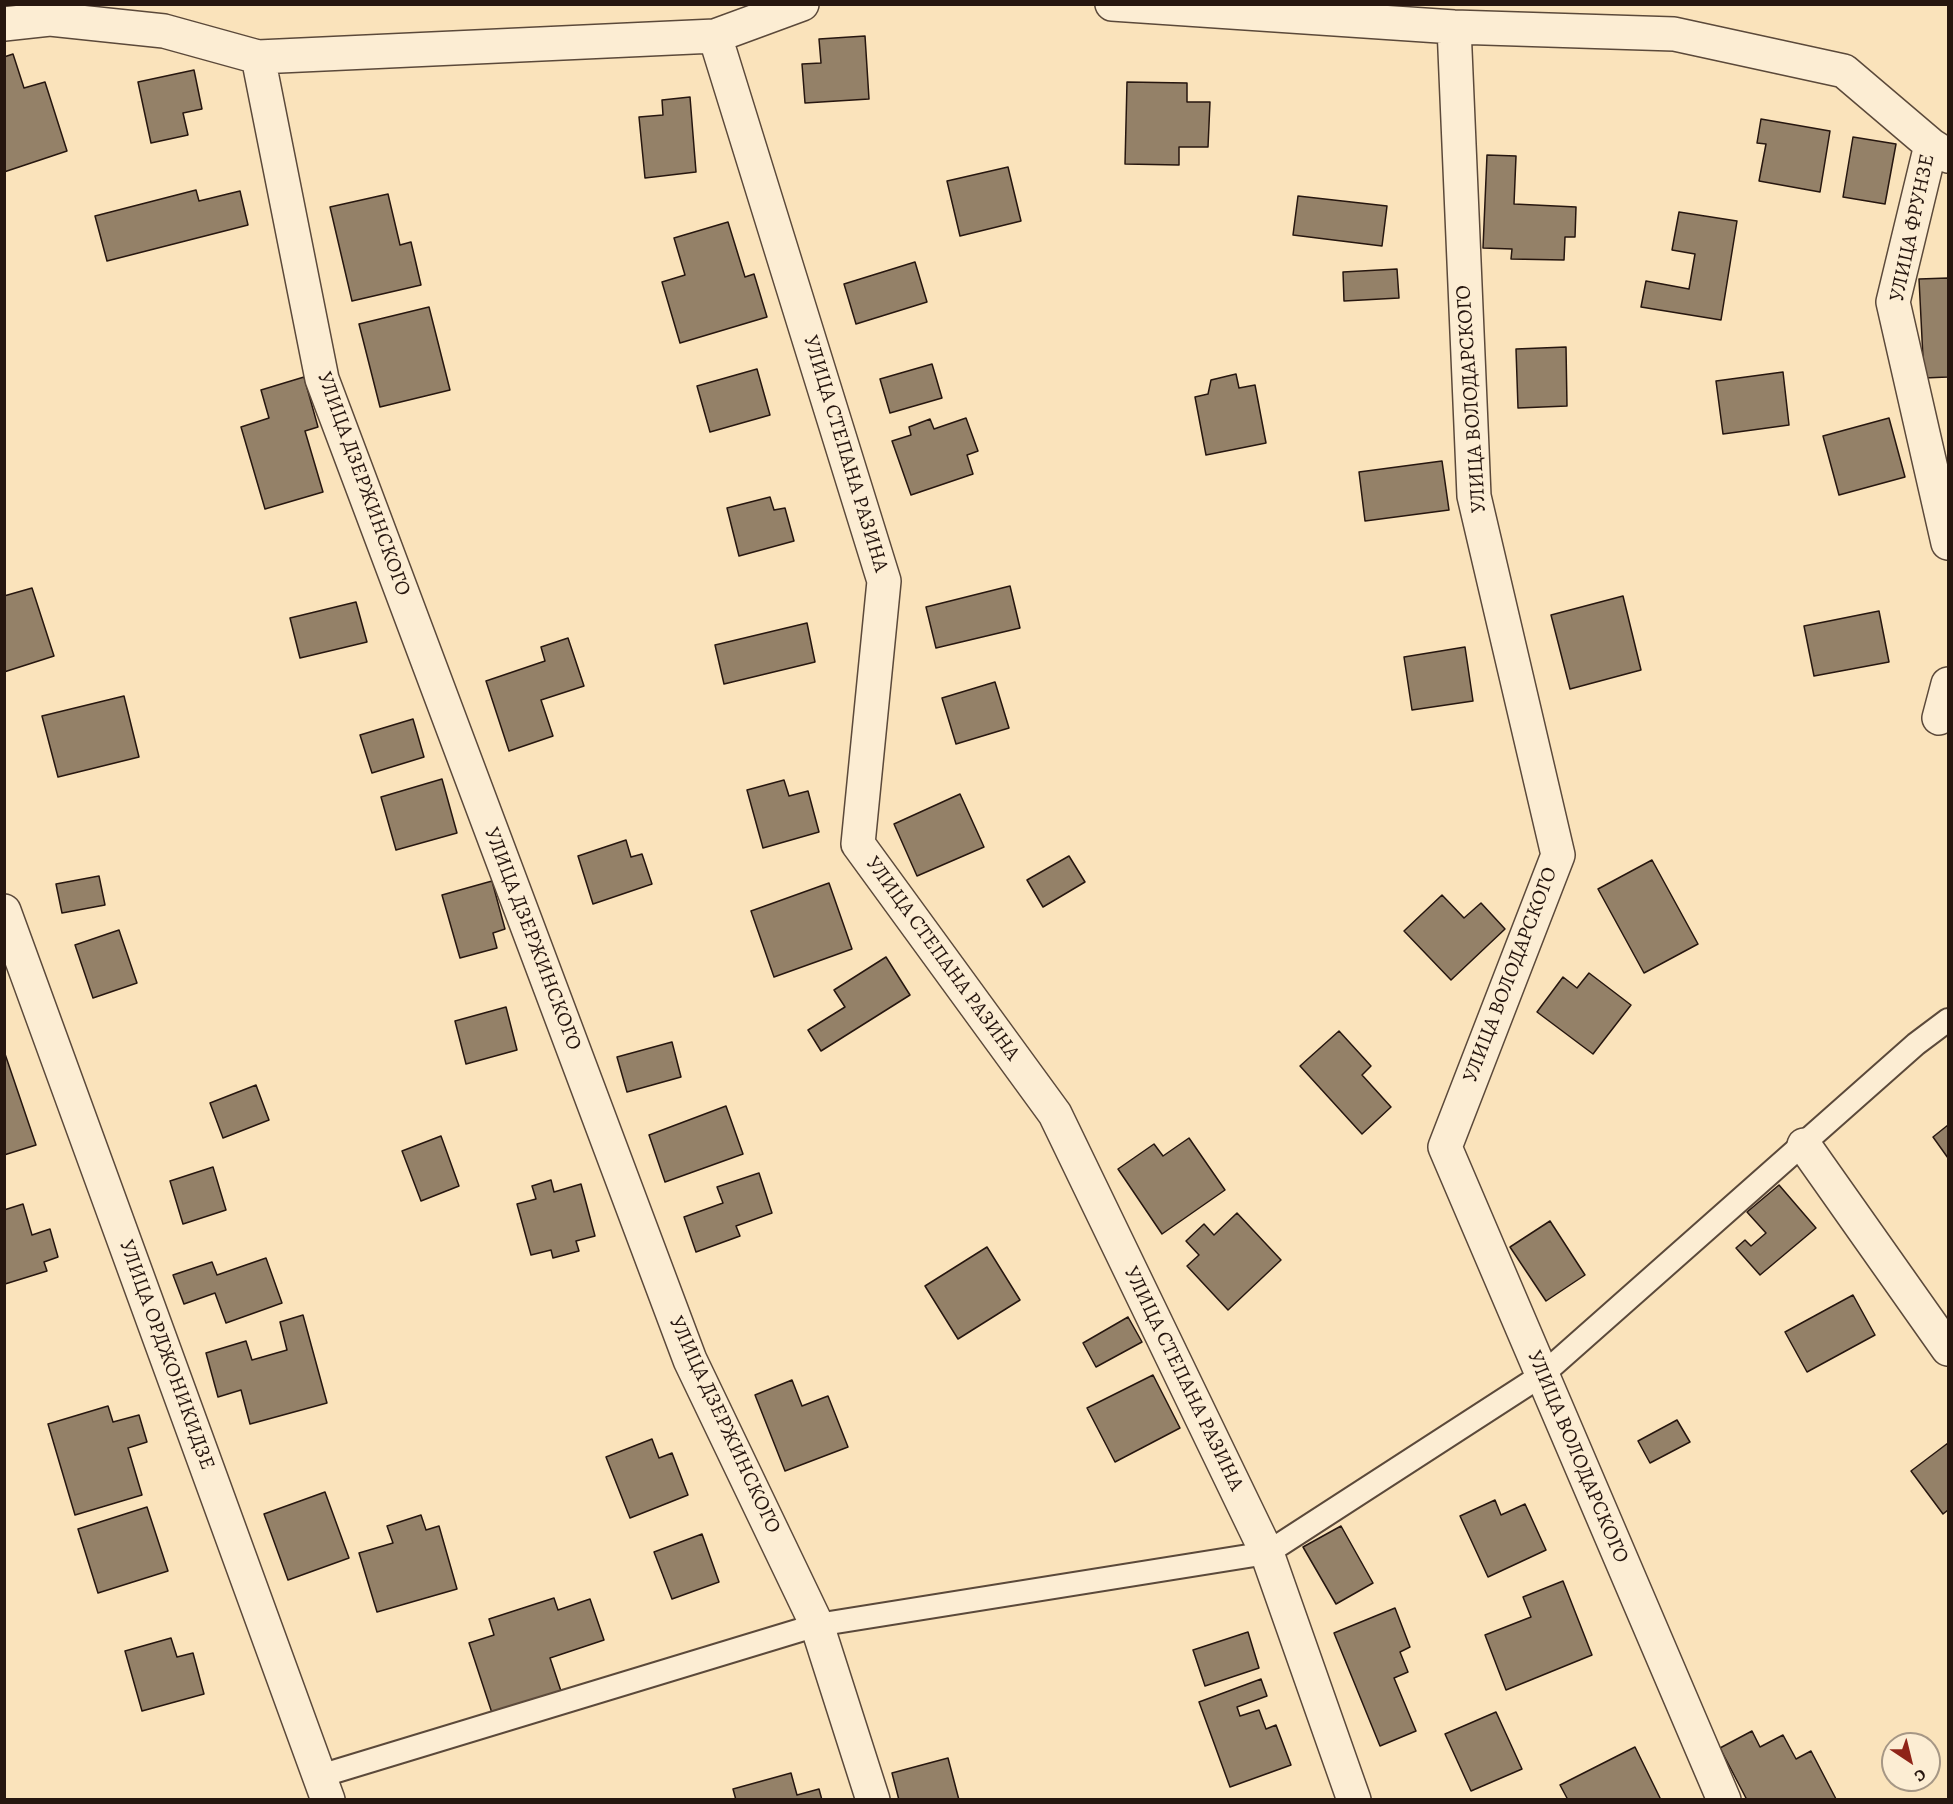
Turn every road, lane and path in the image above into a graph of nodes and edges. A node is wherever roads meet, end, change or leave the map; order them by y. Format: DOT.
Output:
graph roads {
  1 [pos="802,4"];
  2 [pos="1112,4"];
  3 [pos="4,24"];
  4 [pos="1454,27"];
  5 [pos="715,36"];
  6 [pos="258,57"];
  7 [pos="1940,150"];
  8 [pos="1948,543"];
  9 [pos="1948,684"];
  10 [pos="1939,718"];
  11 [pos="4,911"];
  12 [pos="1948,1020"];
  13 [pos="1804,1145"];
  14 [pos="1948,1349"];
  15 [pos="1542,1375"];
  16 [pos="1268,1553"];
  17 [pos="817,1625"];
  18 [pos="324,1788"];
  19 [pos="873,1800"];
  20 [pos="1354,1800"];
  21 [pos="1724,1800"];
  1 -- 5 [label="street"];
  2 -- 4 [label="street"];
  3 -- 6 [label="street"];
  4 -- 7 [label="street"];
  4 -- 15 [label="street, УЛИЦА ВОЛОДАРСКОГО"];
  5 -- 6 [label="street"];
  5 -- 16 [label="street, УЛИЦА СТЕПАНА РАЗИНА"];
  6 -- 17 [label="street, УЛИЦА ДЗЕРЖИНСКОГО"];
  7 -- 8 [label="street, УЛИЦА ФРУНЗЕ"];
  9 -- 10 [label="street"];
  11 -- 18 [label="street, УЛИЦА ОРДЖОНИКИДЗЕ"];
  12 -- 13 [label="lane"];
  13 -- 14 [label="street"];
  13 -- 15 [label="lane"];
  15 -- 16 [label="lane"];
  15 -- 21 [label="street, УЛИЦА ВОЛОДАРСКОГО"];
  16 -- 17 [label="lane"];
  16 -- 20 [label="street, УЛИЦА СТЕПАНА РАЗИНА"];
  17 -- 18 [label="lane"];
  17 -- 19 [label="street, УЛИЦА ДЗЕРЖИНСКОГО"];
}
